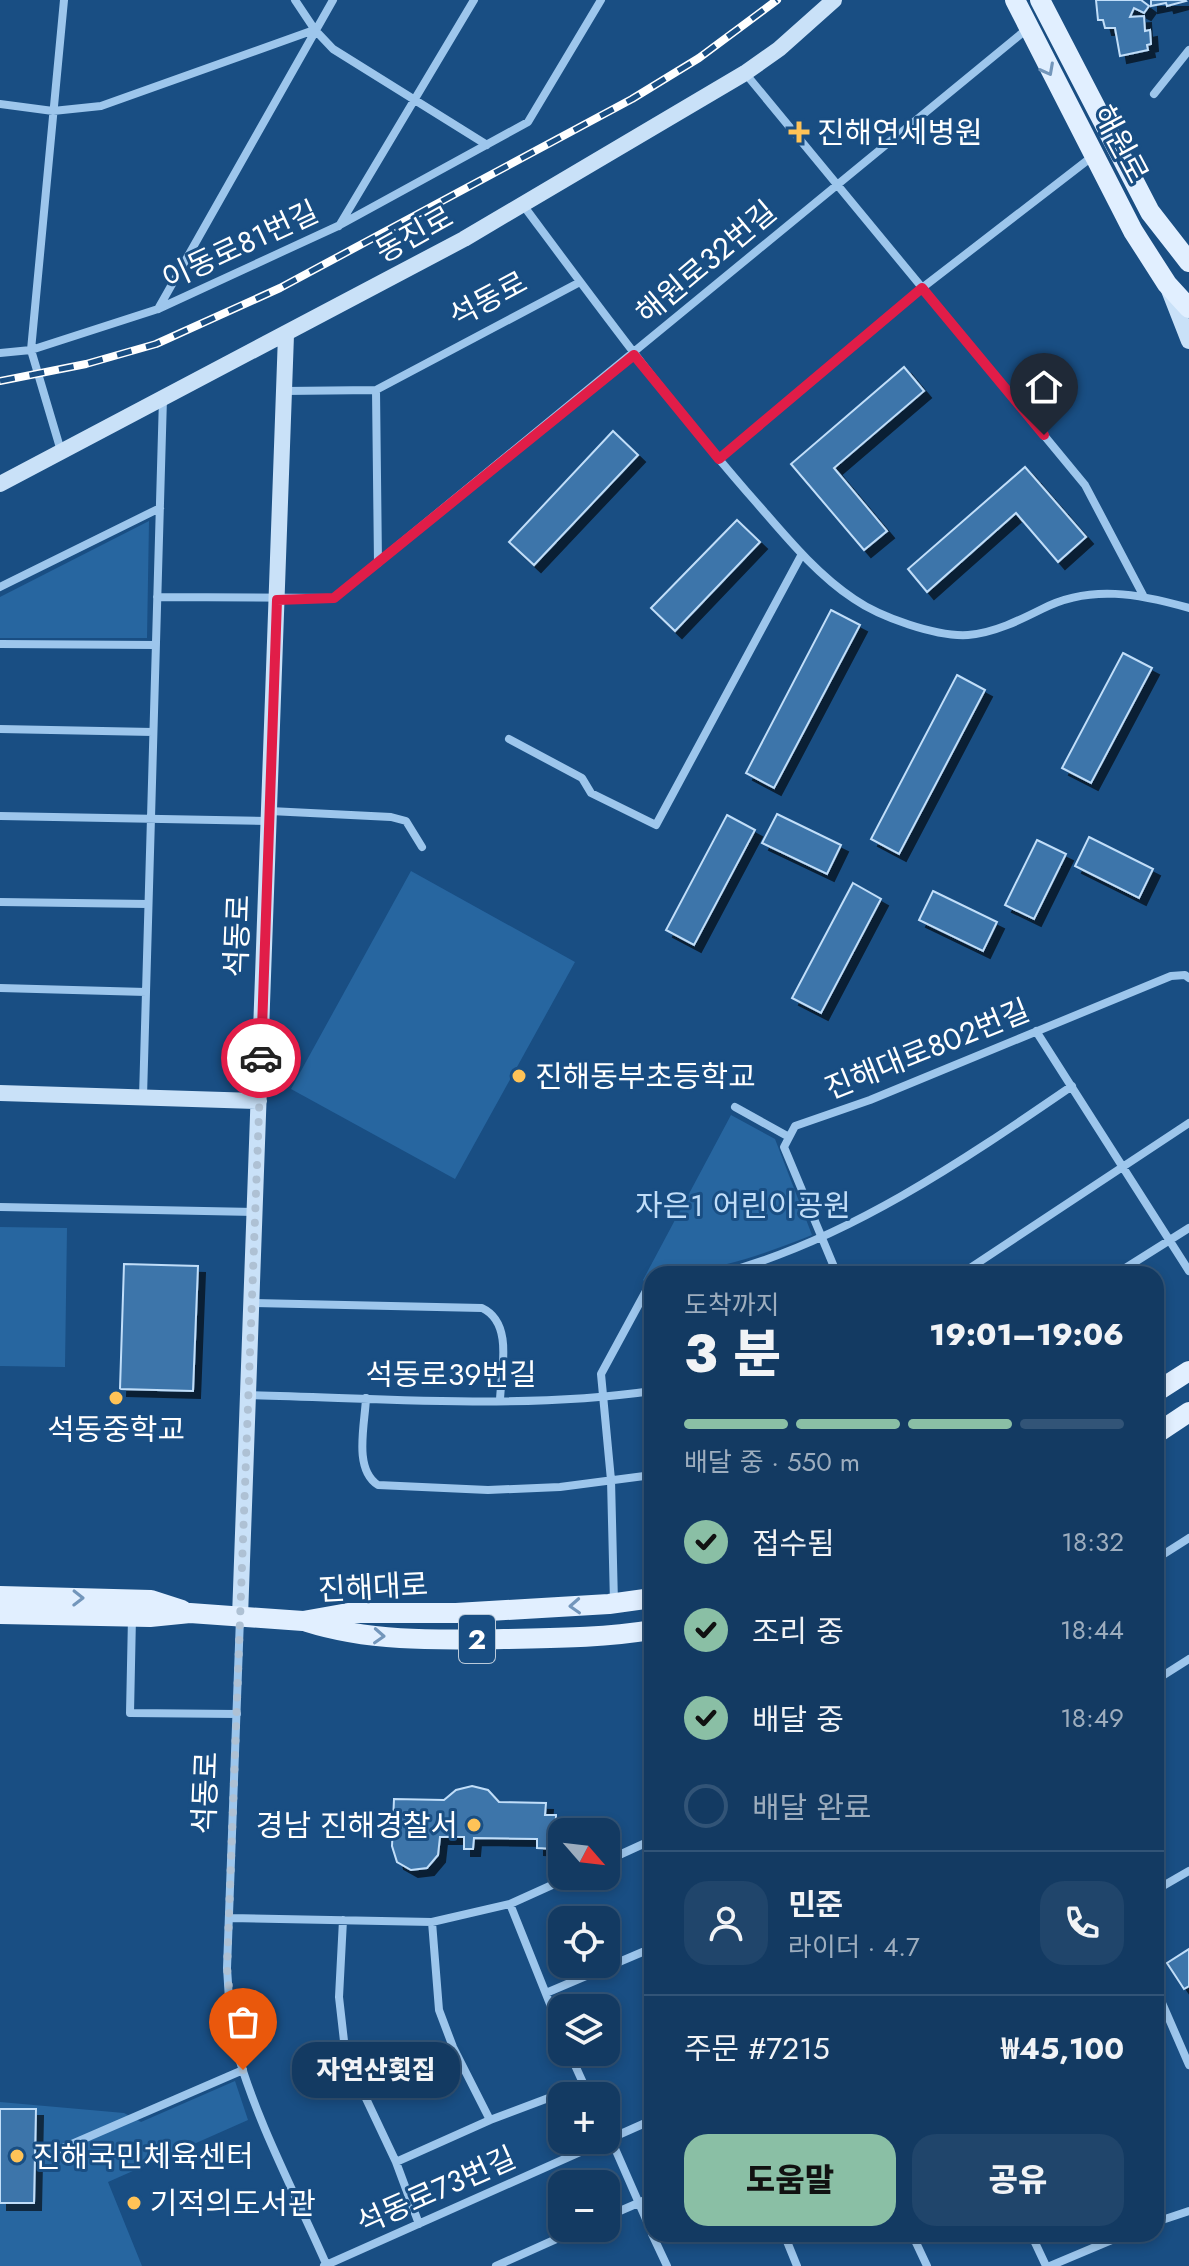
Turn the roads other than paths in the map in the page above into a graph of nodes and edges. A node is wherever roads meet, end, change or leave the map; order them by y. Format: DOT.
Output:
graph roads {
  1 [pos="64,0"];
  2 [pos="295,0"];
  3 [pos="333,0"];
  4 [pos="474,0"];
  5 [pos="601,0"];
  6 [pos="834,0"];
  7 [pos="1015,0"];
  8 [pos="1040,0"];
  9 [pos="1028,28"];
  10 [pos="315,30"];
  11 [pos="1189,50"];
  12 [pos="745,73"];
  13 [pos="1154,94"];
  14 [pos="414,100"];
  15 [pos="0,104"];
  16 [pos="53,111"];
  17 [pos="487,145"];
  18 [pos="1093,155"];
  19 [pos="836,183"];
  20 [pos="523,204"];
  21 [pos="338,226"];
  22 [pos="1189,262"];
  23 [pos="580,282"];
  24 [pos="1167,284"];
  25 [pos="922,288"];
  26 [pos="1189,308"];
  27 [pos="158,309"];
  28 [pos="286,335"];
  29 [pos="1189,341"];
  30 [pos="31,350"];
  31 [pos="0,353"];
  32 [pos="634,355"];
  33 [pos="376,390"];
  34 [pos="284,391"];
  35 [pos="163,397"];
  36 [pos="61,451"];
  37 [pos="719,459"];
  38 [pos="0,484"];
  39 [pos="160,508"];
  40 [pos="802,554"];
  41 [pos="378,563"];
  42 [pos="0,587"];
  43 [pos="1143,595"];
  44 [pos="157,597"];
  45 [pos="277,600"];
  46 [pos="1189,608"];
  47 [pos="0,644"];
  48 [pos="156,645"];
  49 [pos="0,729"];
  50 [pos="153,732"];
  51 [pos="509,739"];
  52 [pos="0,816"];
  53 [pos="269,816"];
  54 [pos="151,819"];
  55 [pos="422,847"];
  56 [pos="0,902"];
  57 [pos="148,904"];
  58 [pos="1189,978"];
  59 [pos="0,988"];
  60 [pos="146,992"];
  61 [pos="1036,1031"];
  62 [pos="1072,1086"];
  63 [pos="0,1093"];
  64 [pos="143,1097"];
  65 [pos="259,1101"];
  66 [pos="735,1107"];
  67 [pos="1189,1123"];
  68 [pos="789,1137"];
  69 [pos="1124,1167"];
  70 [pos="0,1207"];
  71 [pos="256,1212"];
  72 [pos="1189,1228"];
  73 [pos="821,1238"];
  74 [pos="1170,1240"];
  75 [pos="750,1266"];
  76 [pos="833,1266"];
  77 [pos="973,1266"];
  78 [pos="1129,1266"];
  79 [pos="1189,1271"];
  80 [pos="644,1299"];
  81 [pos="252,1303"];
  82 [pos="1189,1371"];
  83 [pos="1164,1387"];
  84 [pos="644,1392"];
  85 [pos="248,1395"];
  86 [pos="366,1398"];
  87 [pos="605,1398"];
  88 [pos="500,1400"];
  89 [pos="1189,1412"];
  90 [pos="1164,1429"];
  91 [pos="644,1476"];
  92 [pos="611,1480"];
  93 [pos="1189,1538"];
  94 [pos="1164,1554"];
  95 [pos="0,1596"];
  96 [pos="644,1599"];
  97 [pos="614,1603"];
  98 [pos="190,1613"];
  99 [pos="0,1614"];
  100 [pos="132,1617"];
  101 [pos="240,1617"];
  102 [pos="303,1621"];
  103 [pos="644,1631"];
  104 [pos="1189,1659"];
  105 [pos="1164,1675"];
  106 [pos="237,1714"];
  107 [pos="644,1844"];
  108 [pos="620,1855"];
  109 [pos="1189,1871"];
  110 [pos="1164,1885"];
  111 [pos="548,1887"];
  112 [pos="510,1904"];
  113 [pos="229,1918"];
  114 [pos="343,1920"];
  115 [pos="432,1922"];
  116 [pos="644,1951"];
  117 [pos="546,1993"];
  118 [pos="548,1998"];
  119 [pos="1164,2007"];
  120 [pos="1189,2065"];
  121 [pos="243,2070"];
  122 [pos="548,2098"];
  123 [pos="490,2120"];
  124 [pos="644,2124"];
  125 [pos="620,2134"];
  126 [pos="58,2150"];
  127 [pos="575,2154"];
  128 [pos="618,2154"];
  129 [pos="396,2162"];
  130 [pos="644,2200"];
  131 [pos="638,2203"];
  132 [pos="620,2211"];
  133 [pos="1189,2211"];
  134 [pos="644,2216"];
  135 [pos="1164,2219"];
  136 [pos="419,2224"];
  137 [pos="550,2242"];
  138 [pos="656,2242"];
  139 [pos="787,2242"];
  140 [pos="916,2242"];
  141 [pos="1035,2242"];
  142 [pos="1106,2242"];
  143 [pos="326,2266"];
  144 [pos="496,2266"];
  145 [pos="667,2266"];
  146 [pos="797,2266"];
  147 [pos="927,2266"];
  148 [pos="1048,2266"];
  1 -- 16 [label="street"];
  2 -- 10 [label="street"];
  3 -- 10 [label="street"];
  4 -- 14 [label="street"];
  5 -- 17 [label="street, 이동로81번길"];
  6 -- 12 [label="street, 동진로"];
  7 -- 9 [label="main road, 해원로"];
  8 -- 22 [label="main road"];
  9 -- 18 [label="main road, 해원로, one-way"];
  9 -- 19 [label="street, 해원로32번길"];
  10 -- 14 [label="street"];
  10 -- 16 [label="street"];
  10 -- 27 [label="street"];
  11 -- 13 [label="street"];
  12 -- 19 [label="street"];
  12 -- 20 [label="street, 동진로"];
  14 -- 17 [label="street"];
  14 -- 21 [label="street"];
  15 -- 16 [label="street"];
  16 -- 30 [label="street"];
  17 -- 21 [label="street, 이동로81번길"];
  18 -- 24 [label="main road, 해원로"];
  18 -- 25 [label="street"];
  19 -- 25 [label="street"];
  19 -- 32 [label="street, 해원로32번길"];
  20 -- 23 [label="street"];
  20 -- 28 [label="street, 동진로"];
  21 -- 27 [label="street, 이동로81번길"];
  23 -- 32 [label="street"];
  23 -- 33 [label="street, 석동로"];
  24 -- 26 [label="main road, 해원로"];
  24 -- 29 [label="street"];
  25 -- 37 [label="street"];
  25 -- 43 [label="street"];
  27 -- 30 [label="street, 이동로81번길"];
  28 -- 34 [label="street, 석동로"];
  28 -- 35 [label="street, 동진로"];
  30 -- 31 [label="street, 이동로81번길"];
  30 -- 36 [label="street"];
  32 -- 37 [label="street"];
  32 -- 41 [label="street, 해원로32번길"];
  33 -- 34 [label="street, 석동로"];
  33 -- 41 [label="street"];
  34 -- 45 [label="street, 석동로"];
  35 -- 36 [label="street, 동진로"];
  35 -- 39 [label="street"];
  36 -- 38 [label="street, 동진로"];
  37 -- 40 [label="street"];
  39 -- 42 [label="street"];
  39 -- 44 [label="street"];
  40 -- 43 [label="street"];
  40 -- 51 [label="street"];
  41 -- 45 [label="street, 해원로32번길"];
  43 -- 46 [label="street"];
  44 -- 45 [label="street, 해원로32번길"];
  44 -- 48 [label="street"];
  45 -- 53 [label="street, 석동로"];
  47 -- 48 [label="street"];
  48 -- 50 [label="street"];
  49 -- 50 [label="street"];
  50 -- 54 [label="street"];
  52 -- 54 [label="street"];
  53 -- 54 [label="street"];
  53 -- 55 [label="street"];
  53 -- 65 [label="street, 석동로"];
  54 -- 57 [label="street"];
  56 -- 57 [label="street"];
  57 -- 60 [label="street"];
  58 -- 61 [label="street, 진해대로802번길"];
  59 -- 60 [label="street"];
  60 -- 64 [label="street"];
  61 -- 62 [label="street"];
  61 -- 68 [label="street, 진해대로802번길"];
  62 -- 69 [label="street"];
  62 -- 73 [label="street"];
  63 -- 64 [label="street"];
  64 -- 65 [label="street"];
  65 -- 71 [label="street, 석동로"];
  66 -- 68 [label="street"];
  67 -- 69 [label="street"];
  68 -- 73 [label="street"];
  69 -- 74 [label="street"];
  69 -- 77 [label="street"];
  70 -- 71 [label="street"];
  71 -- 81 [label="street, 석동로"];
  72 -- 74 [label="street"];
  73 -- 75 [label="street"];
  73 -- 76 [label="street"];
  74 -- 78 [label="street"];
  74 -- 79 [label="street"];
  80 -- 87 [label="street"];
  81 -- 85 [label="street, 석동로"];
  81 -- 88 [label="street"];
  82 -- 83 [label="main road"];
  84 -- 87 [label="street, 석동로39번길"];
  85 -- 86 [label="street, 석동로39번길"];
  85 -- 101 [label="street, 석동로"];
  86 -- 88 [label="street, 석동로39번길"];
  86 -- 92 [label="street"];
  87 -- 88 [label="street, 석동로39번길"];
  87 -- 92 [label="street"];
  89 -- 90 [label="main road"];
  91 -- 92 [label="street"];
  92 -- 97 [label="street"];
  93 -- 94 [label="street"];
  95 -- 98 [label="main road, 2, one-way"];
  96 -- 97 [label="main road, 진해대로 / 2"];
  97 -- 102 [label="main road, 진해대로 / 2, one-way"];
  98 -- 100 [label="main road, 2"];
  98 -- 101 [label="main road, 2"];
  99 -- 100 [label="main road, 2"];
  100 -- 106 [label="street"];
  101 -- 102 [label="main road, 2"];
  101 -- 106 [label="street, 석동로"];
  102 -- 103 [label="main road, 진해대로 / 2, one-way"];
  104 -- 105 [label="street"];
  106 -- 113 [label="street, 석동로"];
  107 -- 108 [label="street"];
  109 -- 110 [label="street"];
  111 -- 112 [label="street"];
  112 -- 115 [label="street"];
  112 -- 117 [label="street"];
  113 -- 114 [label="street"];
  113 -- 121 [label="street, 석동로"];
  114 -- 115 [label="street"];
  114 -- 129 [label="street"];
  115 -- 123 [label="street"];
  116 -- 117 [label="street"];
  117 -- 118 [label="street"];
  119 -- 120 [label="street"];
  121 -- 126 [label="street"];
  121 -- 143 [label="street, 석동로"];
  122 -- 123 [label="street"];
  123 -- 129 [label="street"];
  124 -- 125 [label="street, 석동로73번길"];
  127 -- 136 [label="street, 석동로73번길"];
  128 -- 131 [label="street"];
  129 -- 136 [label="street"];
  130 -- 131 [label="street"];
  131 -- 132 [label="street"];
  131 -- 134 [label="street"];
  133 -- 135 [label="street"];
  136 -- 143 [label="street, 석동로73번길"];
  137 -- 144 [label="street"];
  138 -- 145 [label="street"];
  139 -- 146 [label="street"];
  140 -- 147 [label="street"];
  141 -- 148 [label="street"];
  142 -- 148 [label="street"];
}
